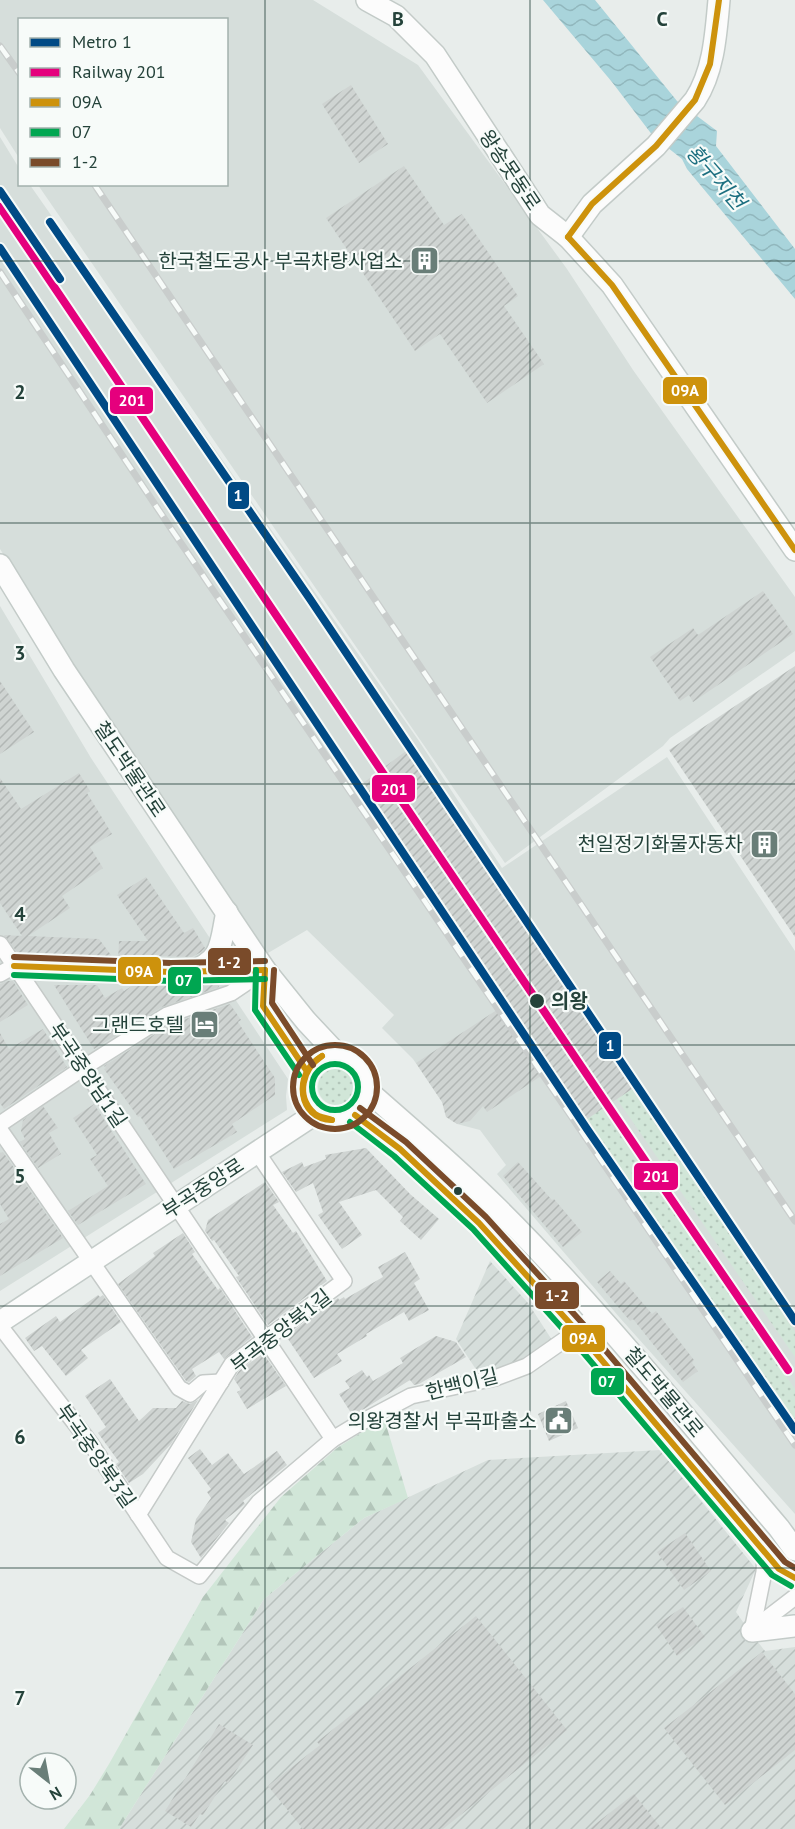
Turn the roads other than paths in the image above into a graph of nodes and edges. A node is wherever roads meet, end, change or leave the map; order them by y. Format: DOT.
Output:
graph roads {
  1 [pos="367,0"];
  2 [pos="719,0"];
  3 [pos="568,237"];
  4 [pos="795,550"];
  5 [pos="0,564"];
  6 [pos="227,912"];
  7 [pos="0,944"];
  8 [pos="14,966"];
  9 [pos="265,970"];
  10 [pos="190,972"];
  11 [pos="0,974"];
  12 [pos="336,1053"];
  13 [pos="83,1068"];
  14 [pos="306,1070"];
  15 [pos="369,1092"];
  16 [pos="315,1114"];
  17 [pos="355,1115"];
  18 [pos="0,1124"];
  19 [pos="0,1130"];
  20 [pos="257,1152"];
  21 [pos="177,1205"];
  22 [pos="91,1261"];
  23 [pos="596,1313"];
  24 [pos="0,1324"];
  25 [pos="577,1331"];
  26 [pos="266,1338"];
  27 [pos="221,1382"];
  28 [pos="333,1438"];
  29 [pos="138,1515"];
  30 [pos="795,1550"];
  31 [pos="765,1552"];
  32 [pos="200,1576"];
  33 [pos="795,1578"];
  34 [pos="795,1597"];
  35 [pos="795,1626"];
  36 [pos="751,1631"];
  1 -- 3 [label="street, 왕송못동로"];
  2 -- 3 [label="street"];
  3 -- 4 [label="street, 왕송못동로"];
  5 -- 6 [label="street, 철도박물관로"];
  6 -- 9 [label="street, 철도박물관로"];
  6 -- 10 [label="street"];
  7 -- 8 [label="street, 부곡중앙남1길"];
  8 -- 10 [label="street"];
  8 -- 11 [label="street"];
  8 -- 13 [label="street, 부곡중앙남1길"];
  9 -- 10 [label="street"];
  9 -- 12 [label="street, 철도박물관로"];
  9 -- 13 [label="street"];
  9 -- 14 [label="street"];
  12 -- 14 [label="street"];
  12 -- 15 [label="street"];
  13 -- 18 [label="street"];
  13 -- 21 [label="street, 부곡중앙남1길"];
  14 -- 16 [label="street"];
  15 -- 17 [label="street"];
  15 -- 23 [label="street, 철도박물관로"];
  16 -- 17 [label="street"];
  16 -- 20 [label="street, 부곡중앙로"];
  17 -- 25 [label="street, 철도박물관로"];
  19 -- 22 [label="street"];
  20 -- 21 [label="street, 부곡중앙로"];
  20 -- 26 [label="street, 부곡중앙북1길"];
  21 -- 22 [label="street, 부곡중앙로"];
  21 -- 26 [label="street, 부곡중앙남1길"];
  22 -- 24 [label="street, 부곡중앙로"];
  22 -- 27 [label="street"];
  23 -- 25 [label="street, 한백이길"];
  23 -- 30 [label="street, 철도박물관로"];
  24 -- 29 [label="street, 부곡중앙북3길"];
  25 -- 28 [label="street, 한백이길"];
  25 -- 31 [label="street, 철도박물관로"];
  26 -- 27 [label="street, 부곡중앙북1길"];
  26 -- 28 [label="street, 부곡중앙남1길"];
  27 -- 29 [label="street, 부곡중앙북1길"];
  28 -- 32 [label="street, 한백이길"];
  29 -- 32 [label="street, 부곡중앙북3길"];
  31 -- 33 [label="street, 철도박물관로"];
  31 -- 36 [label="street"];
  34 -- 36 [label="street"];
  35 -- 36 [label="street"];
}
